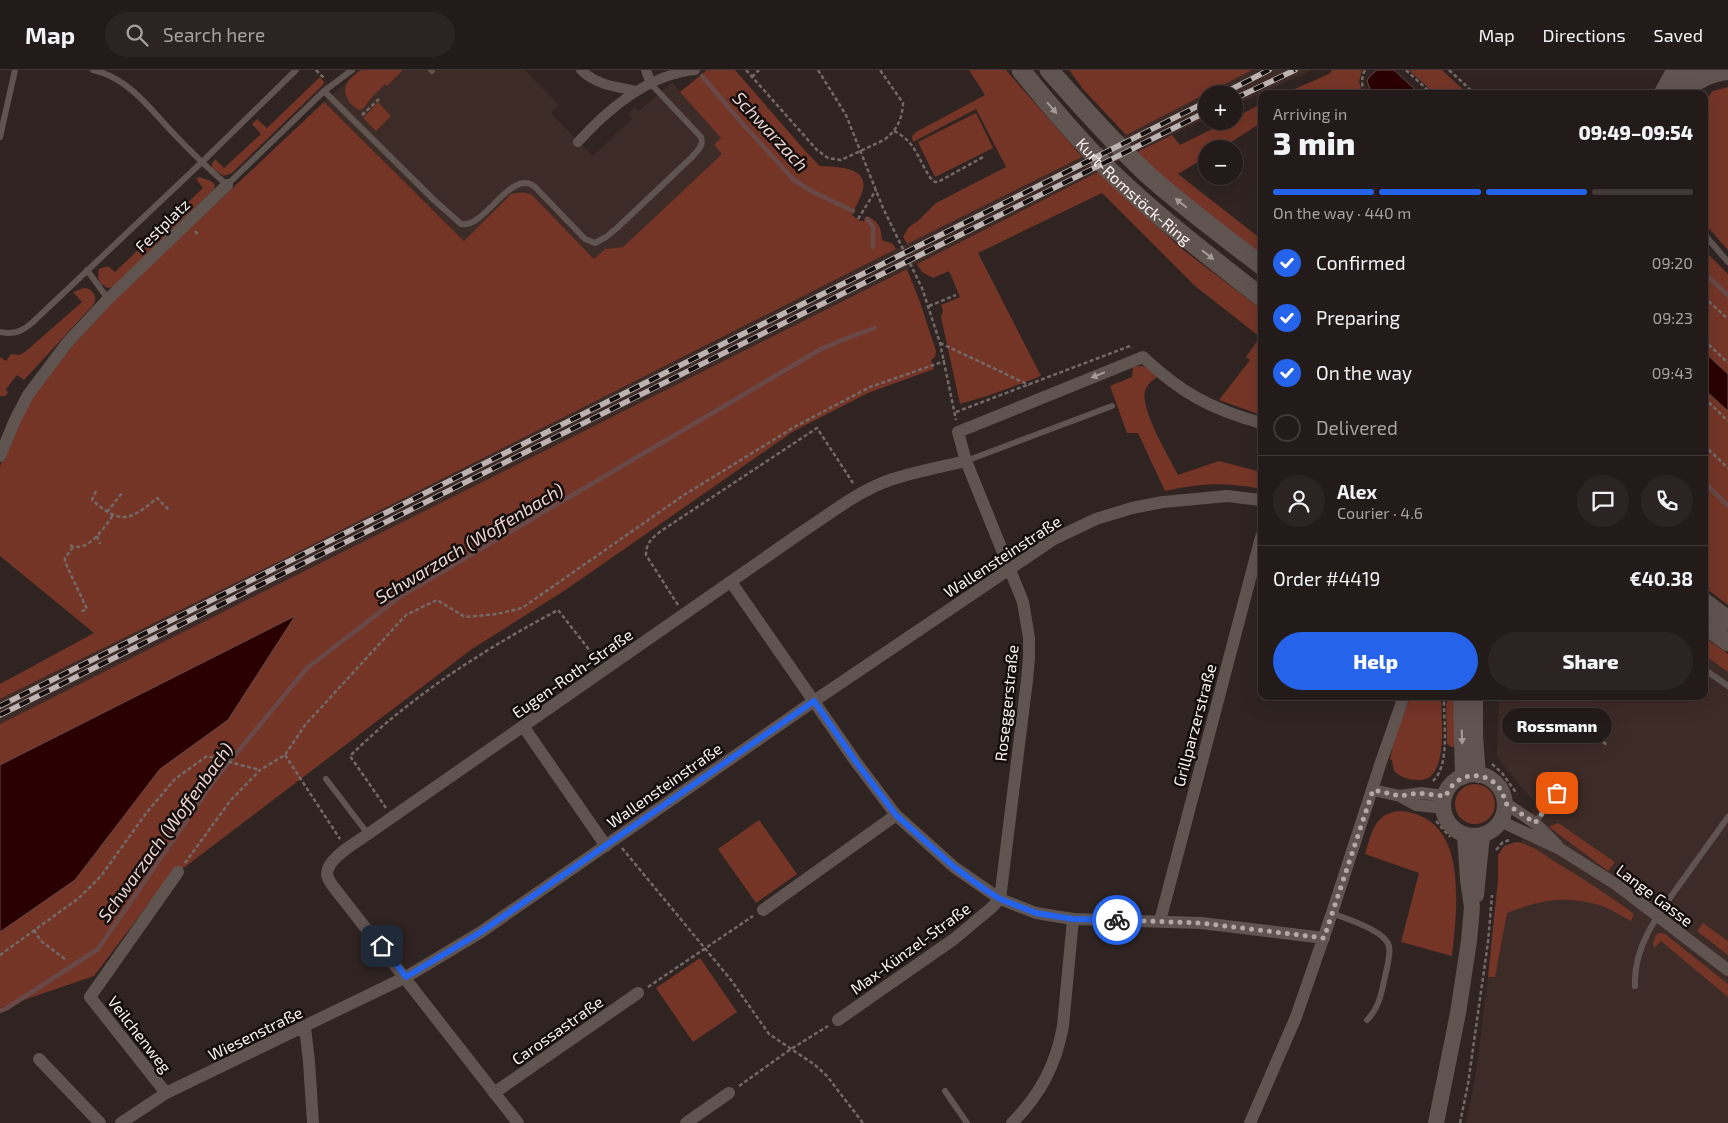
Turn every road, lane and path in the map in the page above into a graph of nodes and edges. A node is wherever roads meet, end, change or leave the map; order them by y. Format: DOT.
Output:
graph roads {
  1 [pos="15,70"];
  2 [pos="94,70"];
  3 [pos="296,70"];
  4 [pos="352,70"];
  5 [pos="581,70"];
  6 [pos="646,70"];
  7 [pos="695,70"];
  8 [pos="746,70"];
  9 [pos="759,70"];
  10 [pos="818,70"];
  11 [pos="880,70"];
  12 [pos="1021,70"];
  13 [pos="1049,70"];
  14 [pos="1365,70"];
  15 [pos="1406,70"];
  16 [pos="1676,70"];
  17 [pos="1694,70"];
  18 [pos="1452,71"];
  19 [pos="1728,72"];
  20 [pos="752,76"];
  21 [pos="651,84"];
  22 [pos="1364,90"];
  23 [pos="1428,90"];
  24 [pos="1471,90"];
  25 [pos="1665,90"];
  26 [pos="1684,90"];
  27 [pos="1686,90"];
  28 [pos="324,91"];
  29 [pos="637,91"];
  30 [pos="379,99"];
  31 [pos="355,121"];
  32 [pos="894,131"];
  33 [pos="0,137"];
  34 [pos="578,142"];
  35 [pos="861,151"];
  36 [pos="985,156"];
  37 [pos="202,162"];
  38 [pos="227,185"];
  39 [pos="876,190"];
  40 [pos="858,219"];
  41 [pos="1708,239"];
  42 [pos="1728,262"];
  43 [pos="1258,263"];
  44 [pos="87,270"];
  45 [pos="956,295"];
  46 [pos="1258,295"];
  47 [pos="108,299"];
  48 [pos="1708,301"];
  49 [pos="929,306"];
  50 [pos="1728,319"];
  51 [pos="0,332"];
  52 [pos="940,342"];
  53 [pos="1708,344"];
  54 [pos="1143,357"];
  55 [pos="945,361"];
  56 [pos="1728,363"];
  57 [pos="1029,385"];
  58 [pos="1708,402"];
  59 [pos="1112,406"];
  60 [pos="955,412"];
  61 [pos="1728,421"];
  62 [pos="1258,422"];
  63 [pos="958,432"];
  64 [pos="1708,449"];
  65 [pos="0,456"];
  66 [pos="966,461"];
  67 [pos="1728,468"];
  68 [pos="96,491"];
  69 [pos="122,493"];
  70 [pos="861,494"];
  71 [pos="1258,500"];
  72 [pos="169,510"];
  73 [pos="107,512"];
  74 [pos="113,515"];
  75 [pos="97,536"];
  76 [pos="100,544"];
  77 [pos="1258,548"];
  78 [pos="1010,568"];
  79 [pos="731,582"];
  80 [pos="1708,605"];
  81 [pos="80,612"];
  82 [pos="684,614"];
  83 [pos="1728,620"];
  84 [pos="1708,627"];
  85 [pos="1728,642"];
  86 [pos="605,669"];
  87 [pos="1708,672"];
  88 [pos="1728,686"];
  89 [pos="1403,700"];
  90 [pos="1444,700"];
  91 [pos="1461,700"];
  92 [pos="1475,700"];
  93 [pos="814,701"];
  94 [pos="523,726"];
  95 [pos="1598,738"];
  96 [pos="1606,745"];
  97 [pos="285,755"];
  98 [pos="1489,761"];
  99 [pos="260,770"];
  100 [pos="1470,776"];
  101 [pos="326,779"];
  102 [pos="1428,784"];
  103 [pos="1373,790"];
  104 [pos="1557,793"];
  105 [pos="1513,801"];
  106 [pos="1440,807"];
  107 [pos="896,815"];
  108 [pos="393,817"];
  109 [pos="1728,818"];
  110 [pos="1500,821"];
  111 [pos="1535,823"];
  112 [pos="368,834"];
  113 [pos="1482,836"];
  114 [pos="1459,837"];
  115 [pos="1512,839"];
  116 [pos="610,842"];
  117 [pos="347,849"];
  118 [pos="1560,849"];
  119 [pos="1494,855"];
  120 [pos="178,872"];
  121 [pos="1493,888"];
  122 [pos="1000,899"];
  123 [pos="1472,906"];
  124 [pos="763,910"];
  125 [pos="1332,914"];
  126 [pos="1657,915"];
  127 [pos="1073,919"];
  128 [pos="1160,921"];
  129 [pos="34,930"];
  130 [pos="1324,938"];
  131 [pos="704,948"];
  132 [pos="0,955"];
  133 [pos="65,959"];
  134 [pos="1728,970"];
  135 [pos="406,977"];
  136 [pos="1634,986"];
  137 [pos="638,993"];
  138 [pos="838,1020"];
  139 [pos="1367,1020"];
  140 [pos="305,1027"];
  141 [pos="790,1049"];
  142 [pos="40,1060"];
  143 [pos="946,1091"];
  144 [pos="166,1093"];
  145 [pos="494,1093"];
  146 [pos="729,1093"];
  147 [pos="100,1123"];
  148 [pos="121,1123"];
  149 [pos="312,1123"];
  150 [pos="518,1123"];
  151 [pos="686,1123"];
  152 [pos="863,1123"];
  153 [pos="967,1123"];
  154 [pos="1012,1123"];
  155 [pos="1250,1123"];
  156 [pos="1436,1123"];
  157 [pos="1460,1123"];
  1 -- 33 [label="lane"];
  2 -- 37 [label="lane"];
  3 -- 37 [label="lane"];
  4 -- 28 [label="lane, Festplatz"];
  5 -- 29 [label="street"];
  6 -- 21 [label="street"];
  7 -- 21 [label="street"];
  8 -- 20 [label="path"];
  9 -- 20 [label="path"];
  10 -- 35 [label="path"];
  11 -- 32 [label="path"];
  12 -- 46 [label="main road, Kurt-Romstöck-Ring, one-way"];
  43 -- 13 [label="main road, Kurt-Romstöck-Ring, one-way"];
  14 -- 22 [label="path"];
  15 -- 23 [label="path"];
  16 -- 25 [label="main road"];
  17 -- 26 [label="main road"];
  18 -- 24 [label="path"];
  19 -- 27 [label="street"];
  20 -- 35 [label="path"];
  21 -- 29 [label="street"];
  21 -- 31 [label="lane"];
  28 -- 31 [label="lane"];
  28 -- 38 [label="lane, Festplatz"];
  29 -- 34 [label="street"];
  30 -- 31 [label="path"];
  32 -- 35 [label="path"];
  32 -- 36 [label="path"];
  35 -- 39 [label="path"];
  37 -- 38 [label="lane"];
  37 -- 44 [label="lane"];
  38 -- 47 [label="street, Festplatz"];
  39 -- 40 [label="path"];
  39 -- 49 [label="path"];
  41 -- 42 [label="lane"];
  44 -- 47 [label="lane"];
  44 -- 51 [label="lane"];
  45 -- 49 [label="path"];
  47 -- 65 [label="street, Festplatz"];
  48 -- 50 [label="path"];
  49 -- 52 [label="path"];
  52 -- 55 [label="path"];
  52 -- 57 [label="path"];
  53 -- 56 [label="path"];
  54 -- 57 [label="path"];
  54 -- 62 [label="street"];
  54 -- 63 [label="street, one-way"];
  55 -- 60 [label="path"];
  55 -- 97 [label="path"];
  57 -- 60 [label="path"];
  58 -- 61 [label="path"];
  59 -- 66 [label="lane"];
  60 -- 63 [label="path"];
  63 -- 66 [label="street, Roseggerstraße"];
  64 -- 67 [label="path"];
  66 -- 70 [label="street, Eugen-Roth-Straße"];
  66 -- 78 [label="street, Roseggerstraße"];
  68 -- 73 [label="path"];
  69 -- 73 [label="path"];
  70 -- 79 [label="street, Eugen-Roth-Straße"];
  70 -- 82 [label="path"];
  71 -- 78 [label="street, Wallensteinstraße"];
  72 -- 74 [label="path"];
  73 -- 74 [label="path"];
  74 -- 75 [label="path"];
  75 -- 76 [label="path"];
  75 -- 81 [label="path"];
  77 -- 128 [label="street, Grillparzerstraße"];
  78 -- 93 [label="street, Wallensteinstraße"];
  78 -- 122 [label="street, Roseggerstraße"];
  79 -- 82 [label="street, Eugen-Roth-Straße"];
  79 -- 93 [label="street"];
  80 -- 83 [label="main road"];
  82 -- 86 [label="street, Eugen-Roth-Straße"];
  84 -- 85 [label="main road"];
  86 -- 94 [label="street, Eugen-Roth-Straße"];
  86 -- 108 [label="path"];
  87 -- 88 [label="lane"];
  89 -- 103 [label="street"];
  90 -- 102 [label="path"];
  91 -- 100 [label="street, one-way"];
  92 -- 100 [label="street"];
  93 -- 107 [label="street, Max-Künzel-Straße"];
  93 -- 116 [label="street, Wallensteinstraße"];
  94 -- 108 [label="street, Eugen-Roth-Straße"];
  94 -- 116 [label="street, Wallensteinstraße"];
  95 -- 96 [label="path"];
  97 -- 99 [label="path"];
  97 -- 117 [label="path"];
  98 -- 105 [label="path"];
  99 -- 120 [label="path"];
  99 -- 129 [label="path"];
  100 -- 105 [label="street"];
  100 -- 106 [label="street"];
  101 -- 112 [label="lane"];
  103 -- 106 [label="street"];
  103 -- 125 [label="street"];
  104 -- 111 [label="lane"];
  105 -- 110 [label="street"];
  105 -- 111 [label="street, Lange Gasse"];
  106 -- 114 [label="path"];
  106 -- 114 [label="street"];
  107 -- 122 [label="street, Max-Künzel-Straße"];
  107 -- 124 [label="street"];
  108 -- 112 [label="street, Eugen-Roth-Straße"];
  109 -- 126 [label="lane"];
  110 -- 113 [label="street"];
  110 -- 118 [label="street, Lange Gasse"];
  111 -- 118 [label="street, Lange Gasse"];
  112 -- 117 [label="street, Eugen-Roth-Straße"];
  113 -- 114 [label="street"];
  113 -- 123 [label="street"];
  114 -- 123 [label="street"];
  115 -- 119 [label="path"];
  116 -- 131 [label="path"];
  116 -- 135 [label="street, Wallensteinstraße"];
  117 -- 135 [label="street, Eugen-Roth-Straße"];
  118 -- 126 [label="street, Lange Gasse"];
  120 -- 144 [label="street, Veilchenweg"];
  121 -- 157 [label="path"];
  122 -- 127 [label="street, Max-Künzel-Straße"];
  122 -- 138 [label="street, Max-Künzel-Straße"];
  123 -- 156 [label="street"];
  124 -- 131 [label="path"];
  125 -- 130 [label="street"];
  125 -- 139 [label="lane"];
  126 -- 134 [label="street, Lange Gasse"];
  126 -- 136 [label="lane"];
  127 -- 128 [label="street, Max-Künzel-Straße"];
  127 -- 154 [label="street"];
  128 -- 130 [label="street, Max-Künzel-Straße"];
  129 -- 132 [label="path"];
  129 -- 133 [label="path"];
  130 -- 155 [label="street"];
  131 -- 137 [label="path"];
  131 -- 141 [label="path"];
  135 -- 140 [label="street, Wiesenstraße"];
  135 -- 145 [label="street"];
  137 -- 145 [label="street, Carossastraße"];
  138 -- 141 [label="path"];
  140 -- 144 [label="street, Wiesenstraße"];
  140 -- 149 [label="street"];
  141 -- 146 [label="path"];
  141 -- 152 [label="path"];
  142 -- 147 [label="street"];
  143 -- 153 [label="lane"];
  144 -- 148 [label="street, Wiesenstraße"];
  145 -- 150 [label="street"];
  146 -- 151 [label="street"];
}
